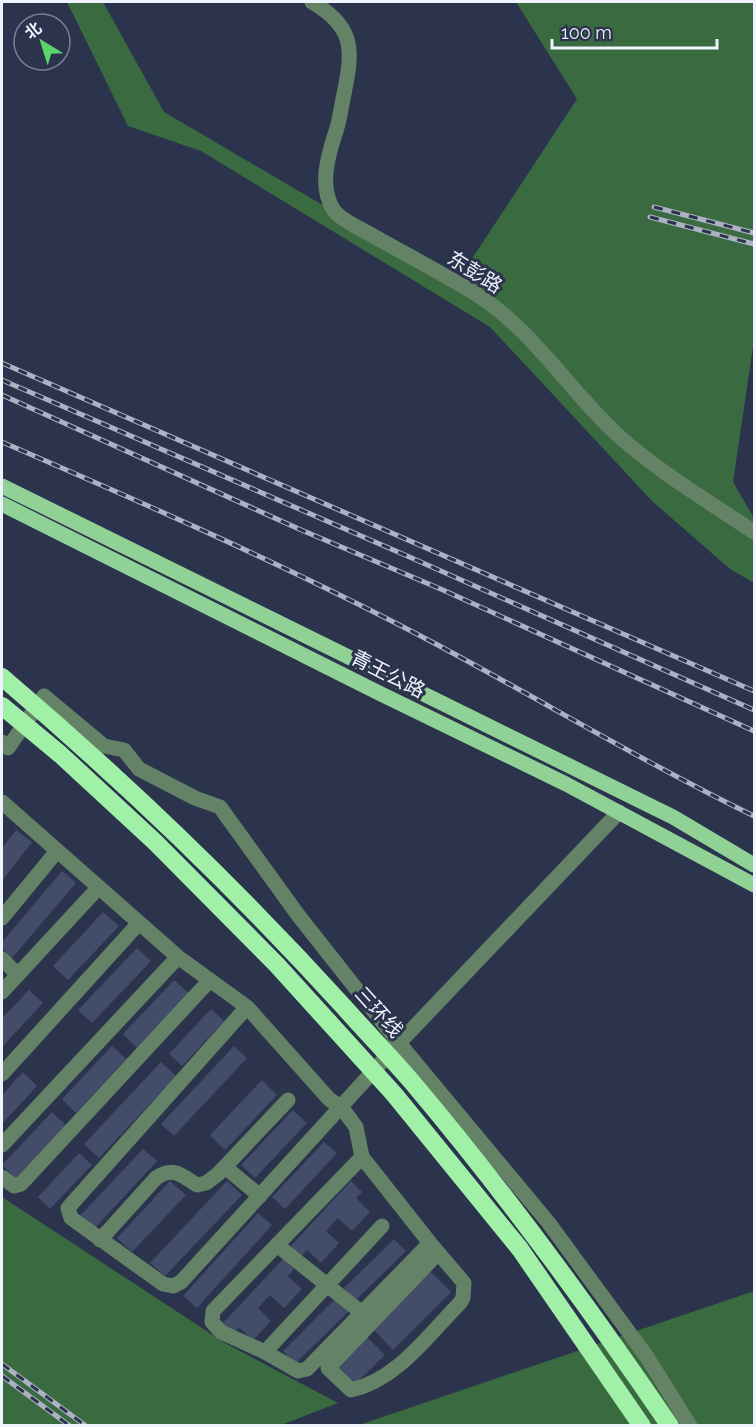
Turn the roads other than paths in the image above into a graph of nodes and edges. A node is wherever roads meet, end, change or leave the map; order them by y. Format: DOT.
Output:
graph roads {
  1 [pos="312,2"];
  2 [pos="2,486"];
  3 [pos="2,504"];
  4 [pos="754,532"];
  5 [pos="2,677"];
  6 [pos="2,706"];
  7 [pos="2,742"];
  8 [pos="4,810"];
  9 [pos="619,812"];
  10 [pos="57,851"];
  11 [pos="754,865"];
  12 [pos="754,885"];
  13 [pos="99,887"];
  14 [pos="2,918"];
  15 [pos="139,923"];
  16 [pos="178,957"];
  17 [pos="2,959"];
  18 [pos="18,975"];
  19 [pos="210,980"];
  20 [pos="2,992"];
  21 [pos="247,1007"];
  22 [pos="399,1042"];
  23 [pos="2,1074"];
  24 [pos="288,1100"];
  25 [pos="342,1108"];
  26 [pos="2,1145"];
  27 [pos="362,1156"];
  28 [pos="225,1167"];
  29 [pos="2,1178"];
  30 [pos="260,1197"];
  31 [pos="381,1226"];
  32 [pos="100,1240"];
  33 [pos="277,1245"];
  34 [pos="434,1248"];
  35 [pos="327,1285"];
  36 [pos="362,1312"];
  37 [pos="265,1352"];
  38 [pos="642,1425"];
  39 [pos="669,1425"];
  40 [pos="690,1425"];
  1 -- 4 [label="street, 东彭路"];
  2 -- 11 [label="main road, 青王公路"];
  3 -- 9 [label="main road, 青王公路"];
  5 -- 39 [label="highway, 三环线, bridge"];
  6 -- 38 [label="highway, bridge"];
  7 -- 22 [label="street"];
  8 -- 10 [label="street"];
  9 -- 12 [label="main road, 青王公路"];
  9 -- 22 [label="street"];
  10 -- 13 [label="street"];
  10 -- 14 [label="street"];
  13 -- 15 [label="street"];
  13 -- 18 [label="street"];
  15 -- 16 [label="street"];
  15 -- 23 [label="street"];
  16 -- 19 [label="street"];
  16 -- 26 [label="street"];
  17 -- 18 [label="street"];
  18 -- 20 [label="street"];
  19 -- 21 [label="street"];
  19 -- 29 [label="street"];
  21 -- 25 [label="street"];
  21 -- 32 [label="street"];
  22 -- 25 [label="street"];
  22 -- 40 [label="street"];
  24 -- 28 [label="street"];
  25 -- 27 [label="street"];
  25 -- 30 [label="street"];
  27 -- 33 [label="street"];
  27 -- 34 [label="street"];
  28 -- 30 [label="street"];
  28 -- 32 [label="street"];
  30 -- 32 [label="street"];
  31 -- 35 [label="street"];
  33 -- 35 [label="street"];
  33 -- 37 [label="street"];
  34 -- 34 [label="street"];
  34 -- 36 [label="street"];
  35 -- 36 [label="street"];
  35 -- 37 [label="street"];
  36 -- 37 [label="street"];
}
